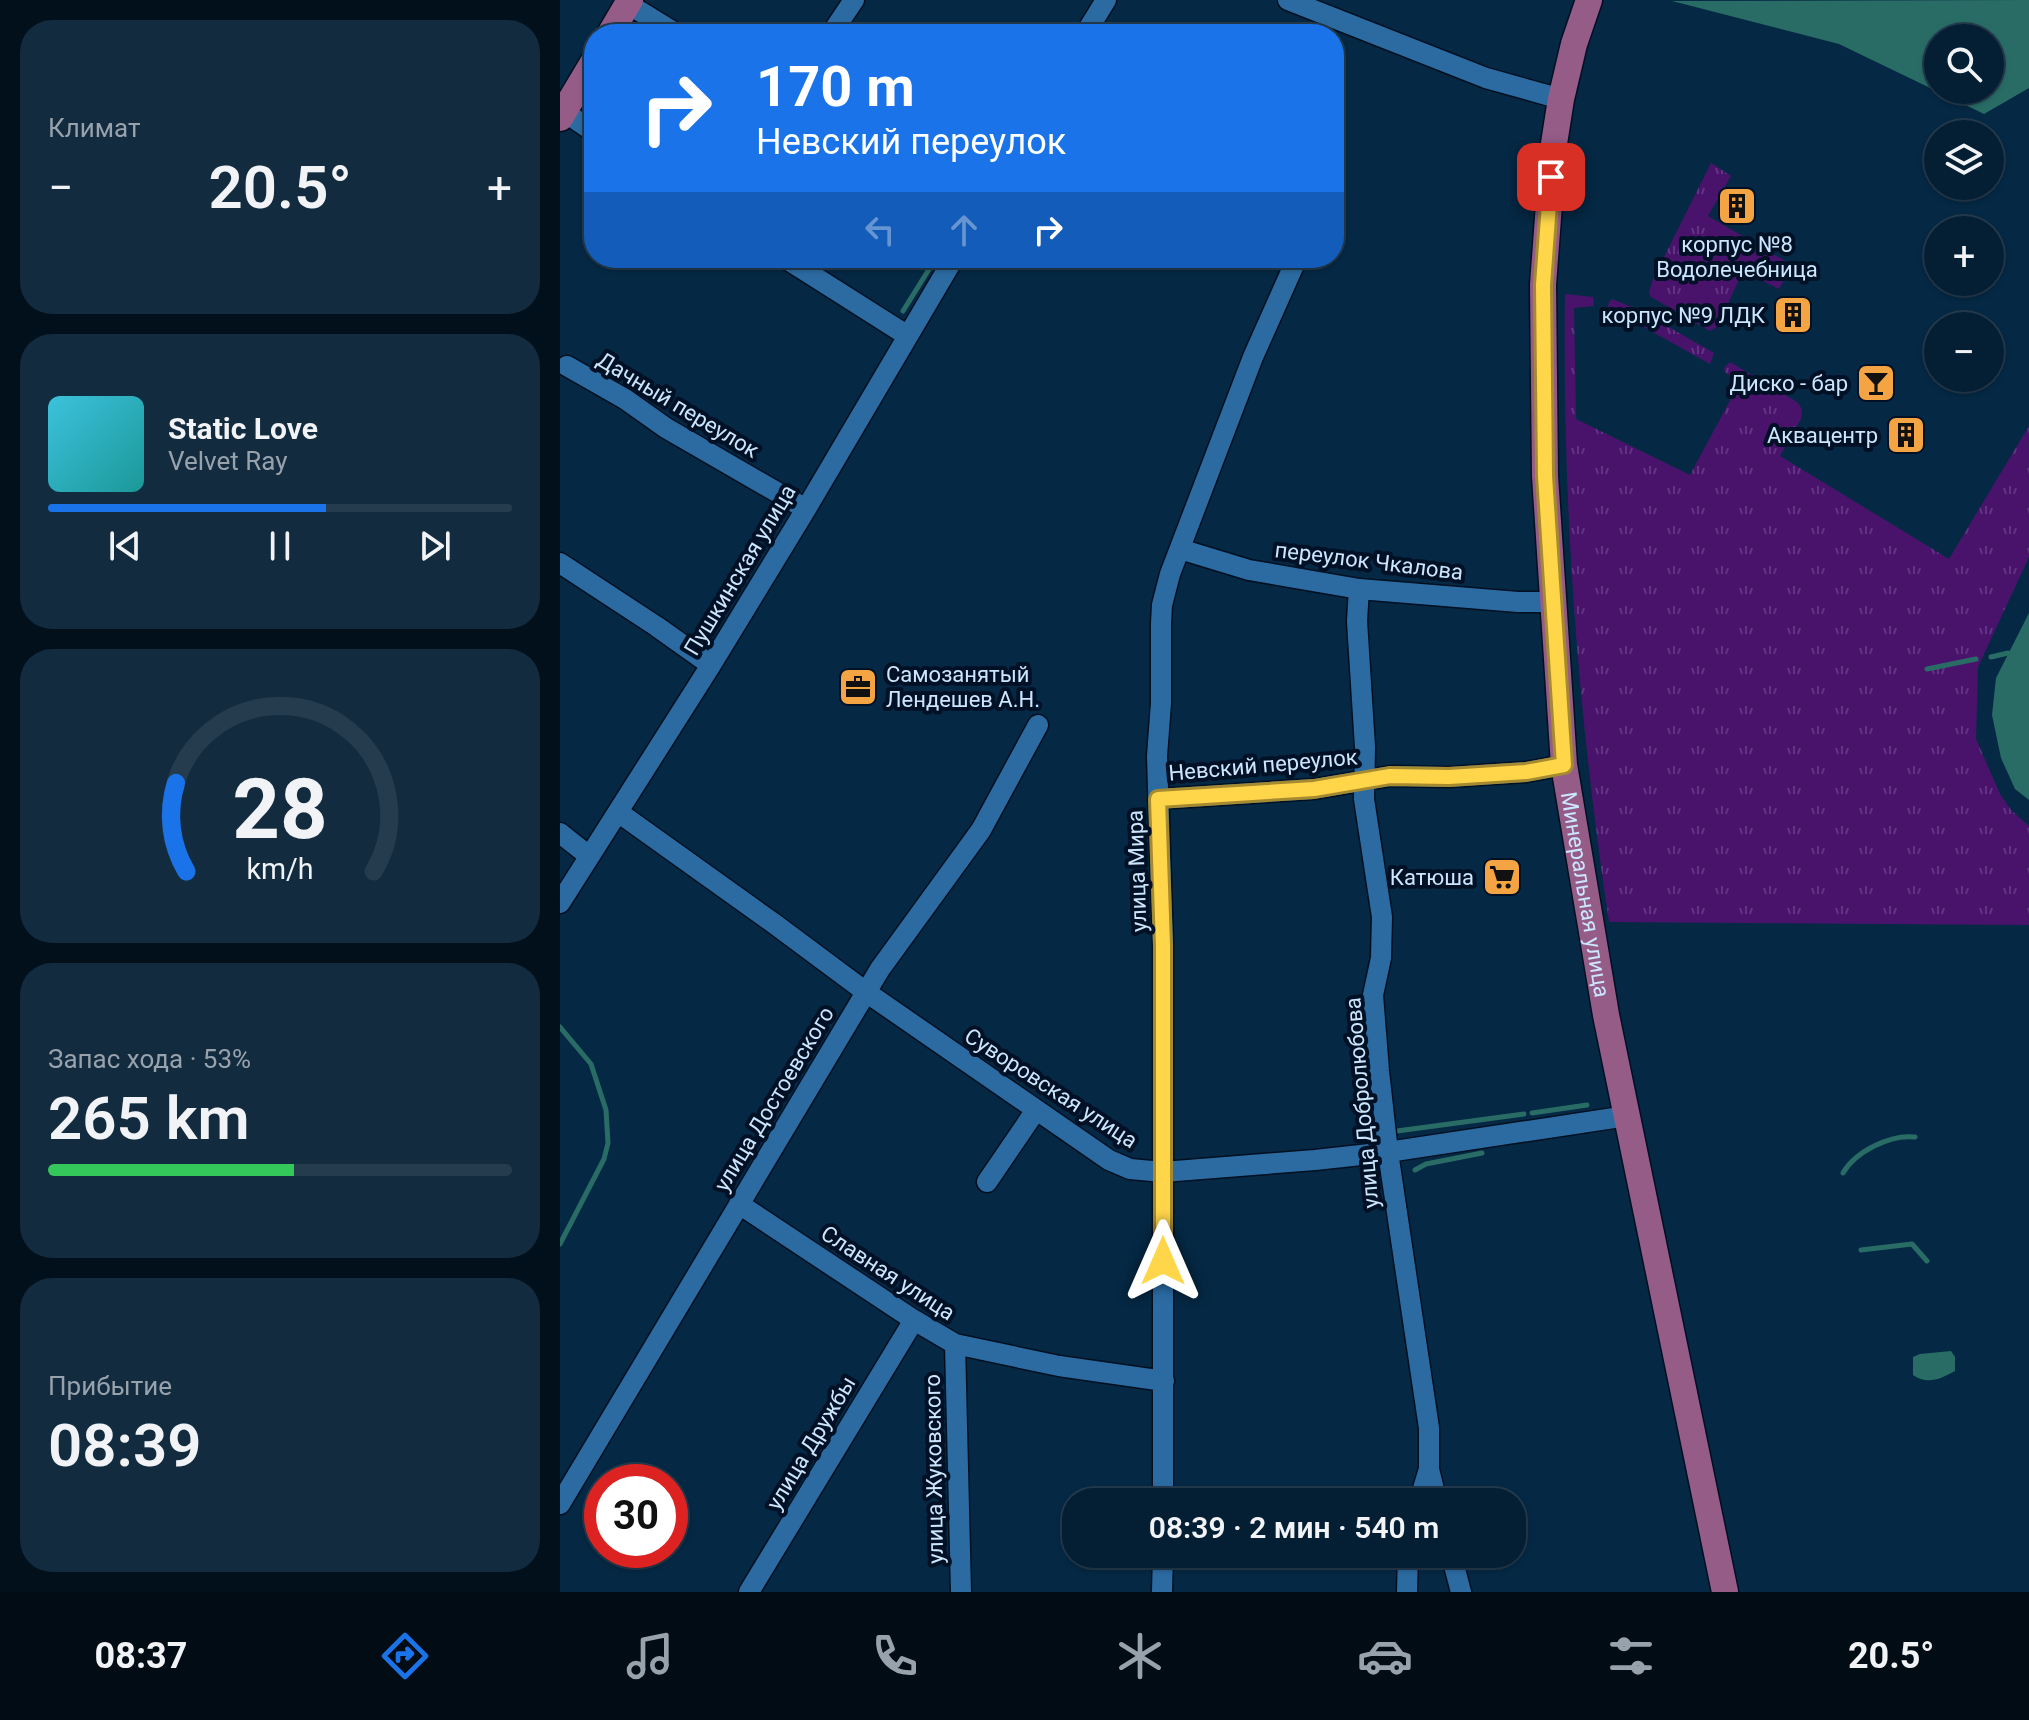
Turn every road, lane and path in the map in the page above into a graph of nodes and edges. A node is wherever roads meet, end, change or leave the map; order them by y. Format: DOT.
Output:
graph roads {
  1 [pos="854,0"];
  2 [pos="1106,0"];
  3 [pos="1288,0"];
  4 [pos="1589,0"];
  5 [pos="629,2"];
  6 [pos="616,24"];
  7 [pos="662,24"];
  8 [pos="838,24"];
  9 [pos="1091,24"];
  10 [pos="584,77"];
  11 [pos="1561,99"];
  12 [pos="561,113"];
  13 [pos="584,126"];
  14 [pos="801,268"];
  15 [pos="948,268"];
  16 [pos="1293,268"];
  17 [pos="908,336"];
  18 [pos="567,366"];
  19 [pos="806,509"];
  20 [pos="1180,549"];
  21 [pos="560,563"];
  22 [pos="1359,589"];
  23 [pos="1554,602"];
  24 [pos="711,665"];
  25 [pos="1038,725"];
  26 [pos="1564,765"];
  27 [pos="1365,780"];
  28 [pos="1158,799"];
  29 [pos="618,812"];
  30 [pos="560,833"];
  31 [pos="589,856"];
  32 [pos="560,903"];
  33 [pos="866,992"];
  34 [pos="1036,1110"];
  35 [pos="1627,1116"];
  36 [pos="1388,1152"];
  37 [pos="1163,1172"];
  38 [pos="987,1182"];
  39 [pos="739,1204"];
  40 [pos="914,1320"];
  41 [pos="955,1344"];
  42 [pos="1164,1381"];
  43 [pos="1429,1469"];
  44 [pos="1163,1488"];
  45 [pos="1423,1488"];
  46 [pos="1434,1488"];
  47 [pos="560,1504"];
  48 [pos="1163,1568"];
  49 [pos="1408,1568"];
  50 [pos="1455,1568"];
  51 [pos="749,1592"];
  52 [pos="961,1592"];
  53 [pos="1162,1592"];
  54 [pos="1407,1592"];
  55 [pos="1461,1592"];
  56 [pos="1725,1592"];
  1 -- 8 [label="street"];
  2 -- 9 [label="street"];
  3 -- 11 [label="street"];
  4 -- 11 [label="main road, Минеральная улица"];
  5 -- 6 [label="main road"];
  5 -- 7 [label="street"];
  10 -- 12 [label="main road"];
  11 -- 23 [label="main road, Минеральная улица"];
  12 -- 13 [label="street"];
  14 -- 17 [label="street"];
  15 -- 17 [label="street, Пушкинская улица"];
  16 -- 20 [label="street, улица Мира"];
  17 -- 19 [label="street, Пушкинская улица"];
  18 -- 19 [label="street, Дачный переулок"];
  19 -- 24 [label="street, Пушкинская улица"];
  20 -- 22 [label="street, переулок Чкалова"];
  20 -- 28 [label="street, улица Мира"];
  21 -- 24 [label="street"];
  22 -- 23 [label="street, переулок Чкалова"];
  22 -- 27 [label="street, улица Добролюбова"];
  23 -- 26 [label="main road, Минеральная улица"];
  24 -- 29 [label="street, Пушкинская улица"];
  25 -- 33 [label="street, улица Достоевского"];
  26 -- 27 [label="street, Невский переулок"];
  26 -- 35 [label="main road, Минеральная улица"];
  27 -- 28 [label="street, Невский переулок"];
  27 -- 36 [label="street, улица Добролюбова"];
  28 -- 37 [label="street, улица Мира"];
  29 -- 31 [label="street, Пушкинская улица"];
  29 -- 33 [label="street, Суворовская улица"];
  30 -- 31 [label="street"];
  31 -- 32 [label="street, Пушкинская улица"];
  33 -- 34 [label="street, Суворовская улица"];
  33 -- 39 [label="street, улица Достоевского"];
  34 -- 37 [label="street, Суворовская улица"];
  34 -- 38 [label="street"];
  35 -- 36 [label="street, Суворовская улица"];
  35 -- 56 [label="main road, Минеральная улица"];
  36 -- 37 [label="street, Суворовская улица"];
  36 -- 43 [label="street, улица Добролюбова"];
  37 -- 42 [label="street, улица Мира"];
  39 -- 40 [label="street, Славная улица"];
  39 -- 47 [label="street, улица Достоевского"];
  40 -- 41 [label="street, Славная улица"];
  40 -- 51 [label="street, улица Дружбы"];
  41 -- 42 [label="street, Славная улица"];
  41 -- 52 [label="street, улица Жуковского"];
  42 -- 44 [label="street, улица Мира"];
  43 -- 45 [label="street, улица Добролюбова"];
  43 -- 46 [label="street, улица Добролюбова"];
  48 -- 53 [label="street"];
  49 -- 54 [label="street"];
  50 -- 55 [label="street"];
}
